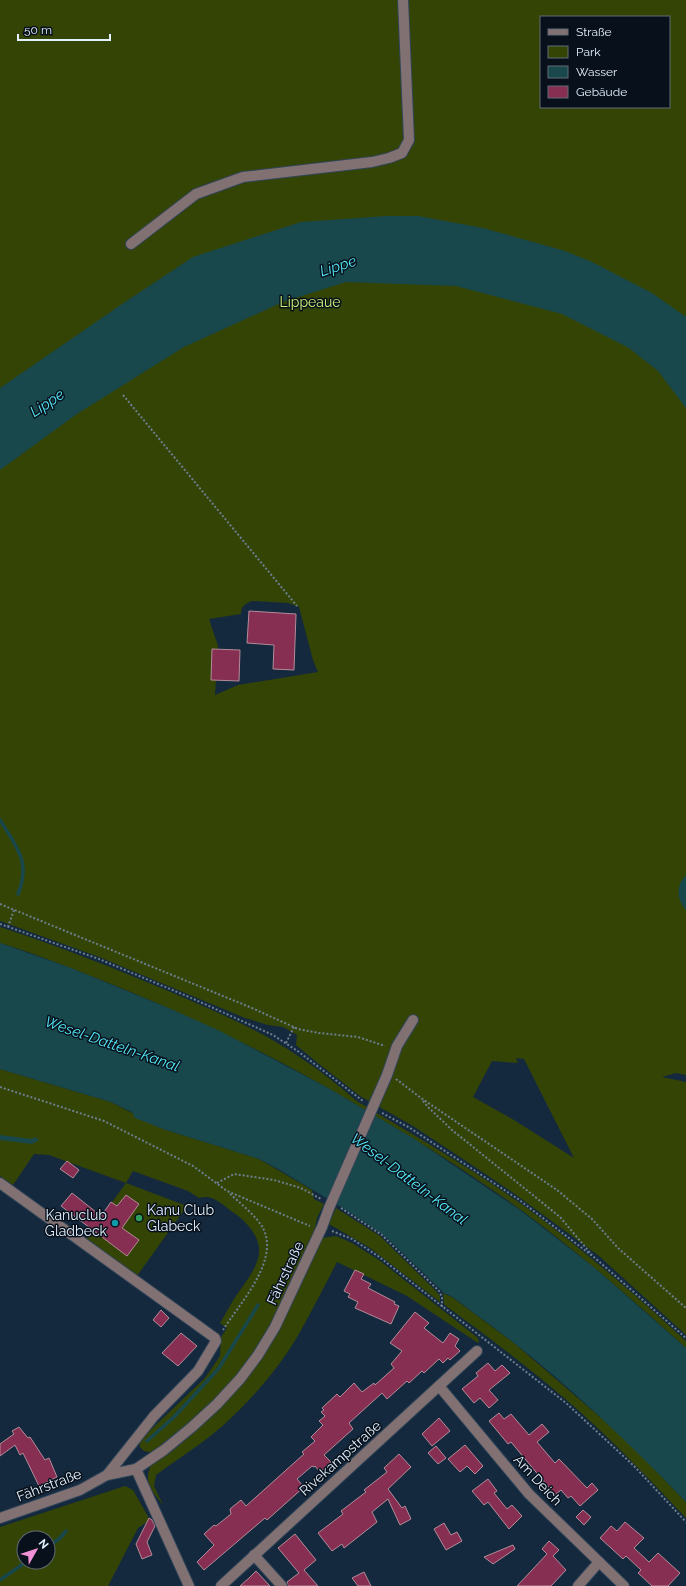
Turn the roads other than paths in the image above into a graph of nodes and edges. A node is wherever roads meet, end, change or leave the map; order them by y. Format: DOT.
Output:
graph roads {
  1 [pos="403,0"];
  2 [pos="132,244"];
  3 [pos="413,1020"];
  4 [pos="0,1183"];
  5 [pos="477,1351"];
  6 [pos="439,1386"];
  7 [pos="136,1469"];
  8 [pos="107,1475"];
  9 [pos="0,1518"];
  10 [pos="254,1555"];
  11 [pos="599,1562"];
  12 [pos="189,1586"];
  13 [pos="221,1586"];
  14 [pos="282,1586"];
  15 [pos="578,1586"];
  16 [pos="624,1586"];
  1 -- 2 [label="street"];
  3 -- 7 [label="street, Fährstraße, bridge"];
  4 -- 8 [label="street, Fährstraße"];
  5 -- 6 [label="street, Rivekampstraße"];
  6 -- 10 [label="street, Rivekampstraße"];
  6 -- 11 [label="street, Am Deich"];
  7 -- 8 [label="street, Fährstraße"];
  7 -- 12 [label="street"];
  8 -- 9 [label="street, Fährstraße"];
  10 -- 13 [label="street, Rivekampstraße"];
  10 -- 14 [label="street"];
  11 -- 15 [label="street"];
  11 -- 16 [label="street, Am Deich"];
}
